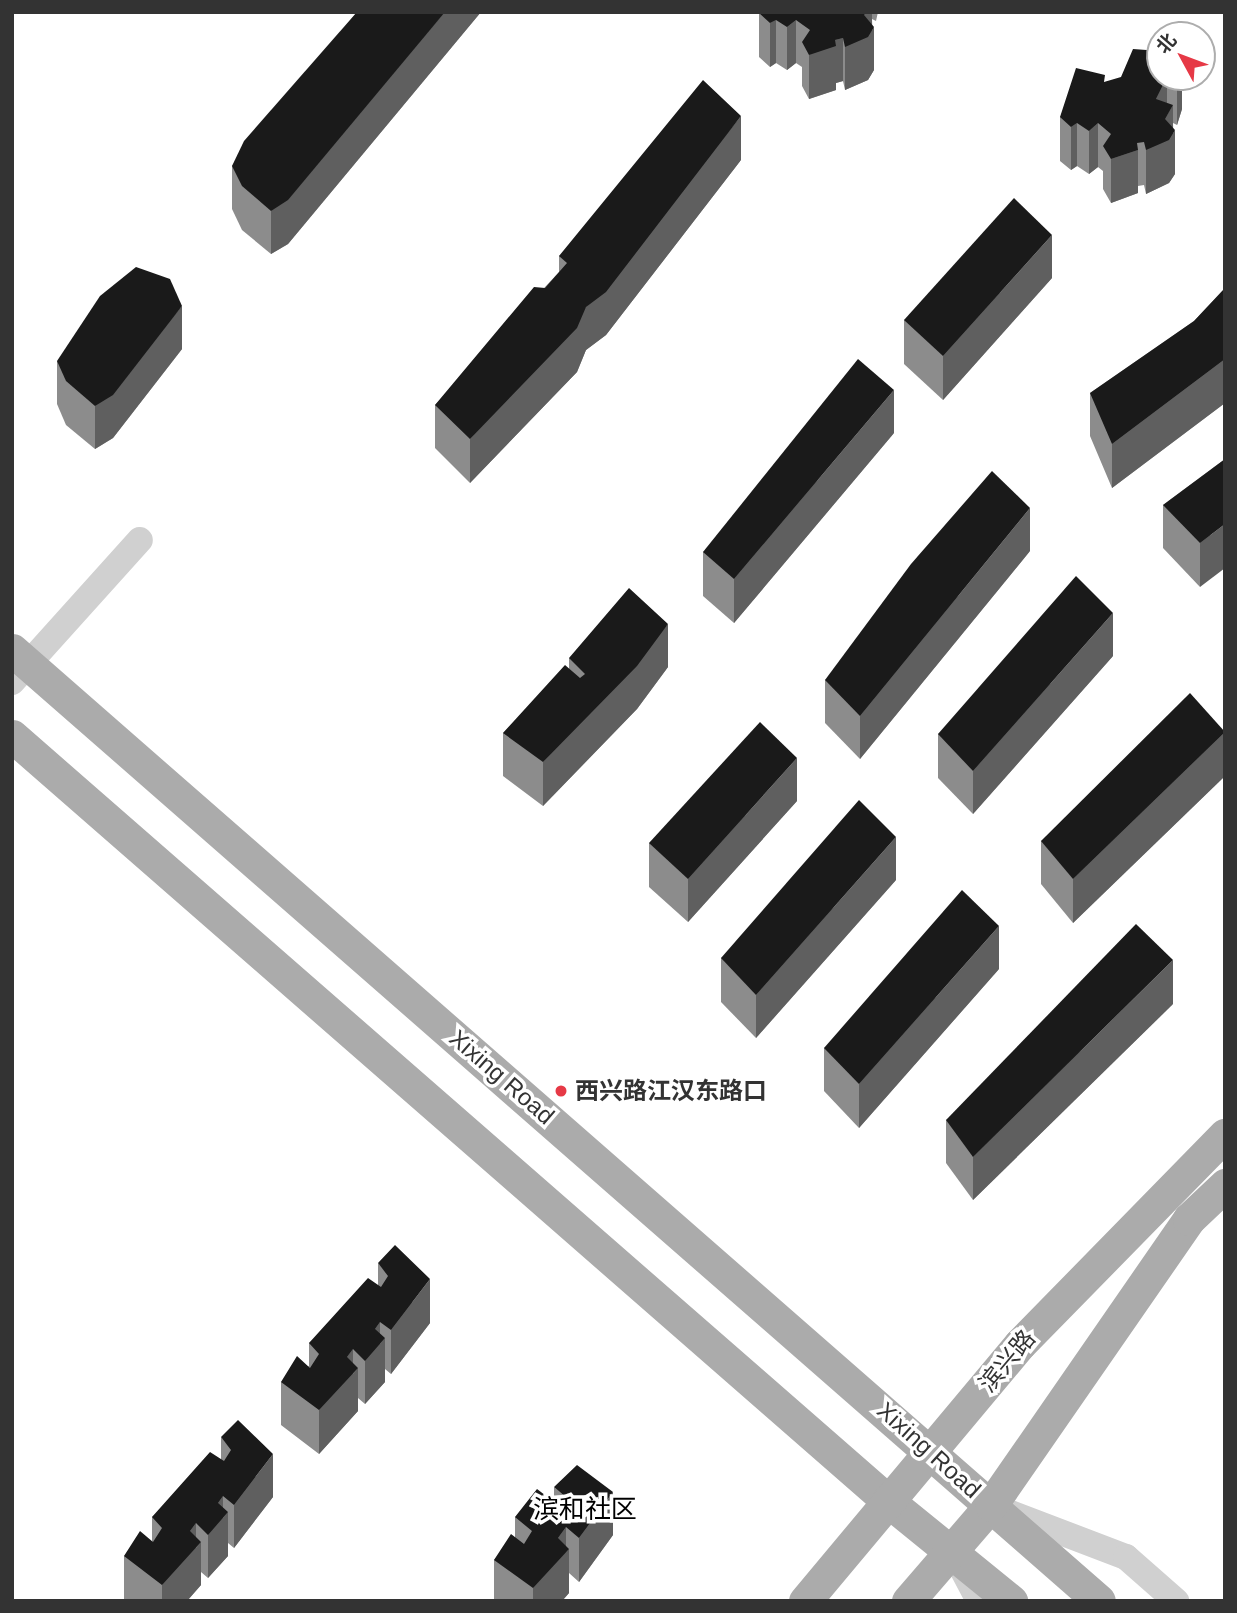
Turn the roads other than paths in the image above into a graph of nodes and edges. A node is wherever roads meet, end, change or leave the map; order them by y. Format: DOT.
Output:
graph roads {
  1 [pos="140,540"];
  2 [pos="17,665"];
  3 [pos="12,736"];
  4 [pos="1225,1135"];
  5 [pos="1225,1185"];
  6 [pos="933,1452"];
  7 [pos="888,1501"];
  8 [pos="991,1505"];
  9 [pos="952,1549"];
  10 [pos="805,1601"];
  11 [pos="908,1601"];
  12 [pos="979,1601"];
  13 [pos="1011,1601"];
  14 [pos="1099,1601"];
  15 [pos="1176,1601"];
  1 -- 2 [label="street"];
  2 -- 6 [label="main road, Xixing Road"];
  3 -- 7 [label="main road"];
  4 -- 6 [label="main road, 滨兴路"];
  5 -- 8 [label="main road"];
  6 -- 7 [label="main road, 滨兴路"];
  6 -- 8 [label="main road, Xixing Road"];
  7 -- 9 [label="main road"];
  7 -- 10 [label="main road, 滨兴路"];
  8 -- 9 [label="main road"];
  8 -- 14 [label="main road, Xixing Road"];
  8 -- 15 [label="street, Xixing Road"];
  9 -- 11 [label="main road"];
  9 -- 12 [label="street"];
  9 -- 13 [label="main road"];
}
